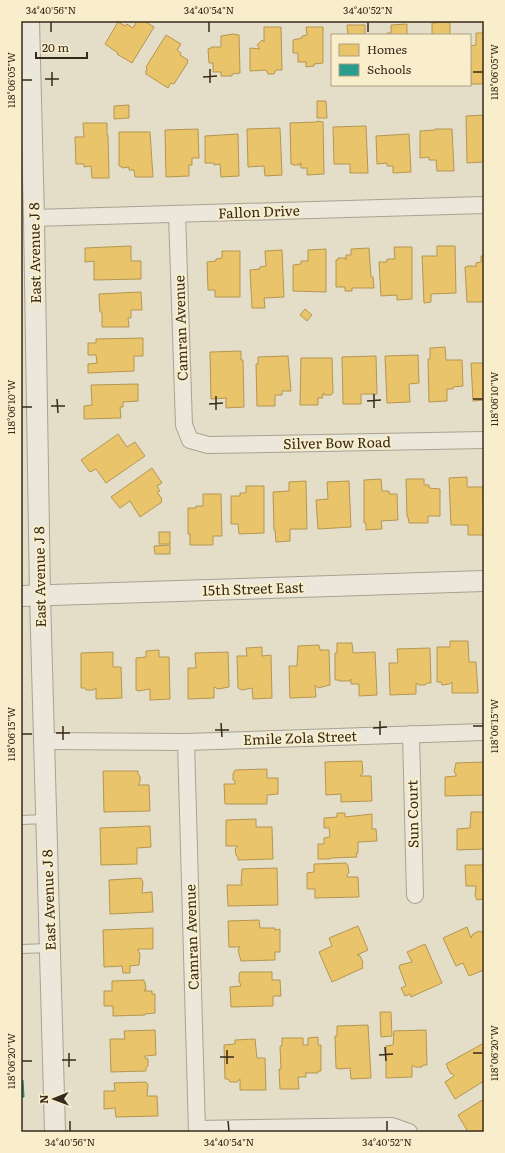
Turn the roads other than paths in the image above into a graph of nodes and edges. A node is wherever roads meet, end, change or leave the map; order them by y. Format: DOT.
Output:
graph roads {
  1 [pos="29,21"];
  2 [pos="484,205"];
  3 [pos="177,214"];
  4 [pos="34,218"];
  5 [pos="190,440"];
  6 [pos="484,440"];
  7 [pos="484,581"];
  8 [pos="31,596"];
  9 [pos="484,732"];
  10 [pos="411,734"];
  11 [pos="44,740"];
  12 [pos="186,742"];
  13 [pos="46,819"];
  14 [pos="21,820"];
  15 [pos="415,895"];
  16 [pos="21,948"];
  17 [pos="50,948"];
  18 [pos="197,1131"];
  19 [pos="55,1132"];
  20 [pos="410,1132"];
  1 -- 4 [label="street, East Avenue J 8"];
  2 -- 3 [label="street, Fallon Drive"];
  3 -- 4 [label="street, Fallon Drive"];
  3 -- 5 [label="street, Camran Avenue"];
  4 -- 8 [label="street, East Avenue J 8"];
  5 -- 6 [label="street, Silver Bow Road"];
  7 -- 8 [label="street, 15th Street East"];
  8 -- 11 [label="street, East Avenue J 8"];
  9 -- 10 [label="street, Emile Zola Street"];
  10 -- 12 [label="street, Emile Zola Street"];
  10 -- 15 [label="street, Sun Court"];
  11 -- 12 [label="street, Emile Zola Street"];
  11 -- 13 [label="street, East Avenue J 8"];
  12 -- 18 [label="street, Camran Avenue"];
  13 -- 14 [label="lane"];
  13 -- 17 [label="street, East Avenue J 8"];
  16 -- 17 [label="lane"];
  17 -- 19 [label="street, East Avenue J 8"];
  18 -- 20 [label="street"];
}
